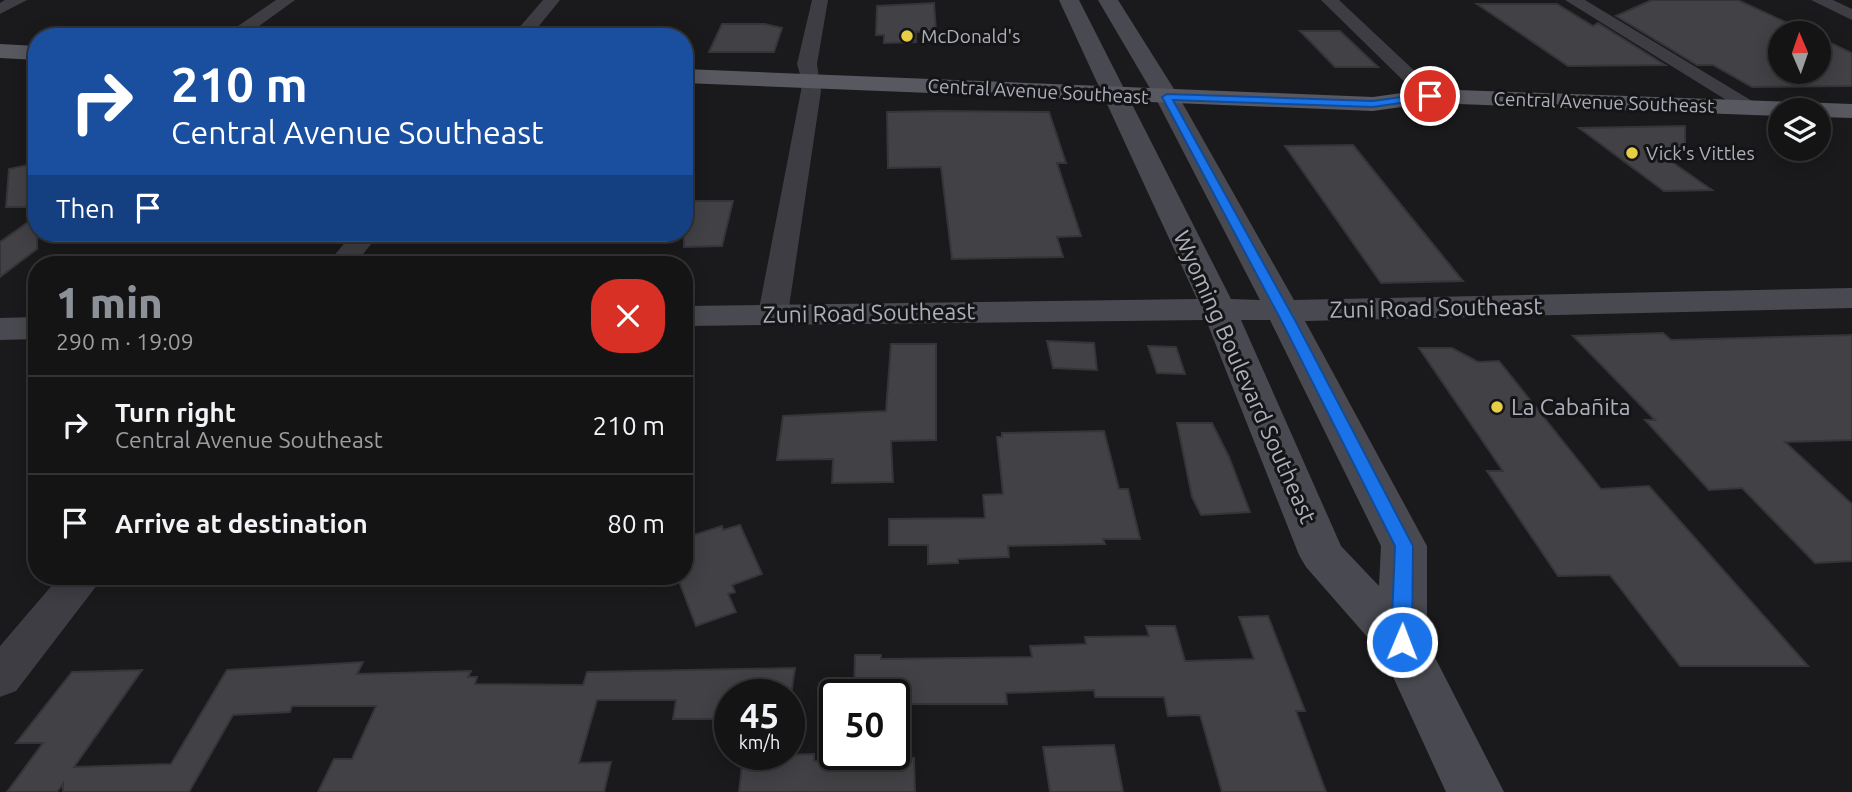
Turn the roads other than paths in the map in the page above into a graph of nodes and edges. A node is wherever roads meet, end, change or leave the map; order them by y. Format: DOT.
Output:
graph roads {
  1 [pos="19,0"];
  2 [pos="287,0"];
  3 [pos="552,0"];
  4 [pos="820,0"];
  5 [pos="1069,0"];
  6 [pos="1108,0"];
  7 [pos="1329,0"];
  8 [pos="1573,0"];
  9 [pos="1819,0"];
  10 [pos="0,9"];
  11 [pos="1852,15"];
  12 [pos="245,28"];
  13 [pos="528,28"];
  14 [pos="0,36"];
  15 [pos="28,37"];
  16 [pos="0,51"];
  17 [pos="28,53"];
  18 [pos="693,61"];
  19 [pos="810,73"];
  20 [pos="693,76"];
  21 [pos="1110,84"];
  22 [pos="1160,86"];
  23 [pos="1430,96"];
  24 [pos="1751,107"];
  25 [pos="1852,111"];
  26 [pos="359,242"];
  27 [pos="348,256"];
  28 [pos="1852,298"];
  29 [pos="1219,309"];
  30 [pos="1282,309"];
  31 [pos="773,314"];
  32 [pos="693,316"];
  33 [pos="28,328"];
  34 [pos="0,329"];
  35 [pos="77,585"];
  36 [pos="1402,642"];
  37 [pos="0,678"];
  38 [pos="1475,792"];
  1 -- 10 [label="street"];
  2 -- 12 [label="street"];
  3 -- 13 [label="street"];
  4 -- 19 [label="street"];
  5 -- 21 [label="main road, Wyoming Boulevard Southeast"];
  6 -- 22 [label="main road, Wyoming Boulevard Southeast"];
  7 -- 23 [label="street"];
  8 -- 24 [label="street"];
  9 -- 11 [label="street"];
  14 -- 15 [label="main road"];
  16 -- 17 [label="main road"];
  18 -- 19 [label="main road"];
  19 -- 20 [label="main road, Central Avenue Southeast"];
  19 -- 21 [label="main road, Central Avenue Southeast"];
  19 -- 31 [label="street"];
  21 -- 22 [label="main road, Central Avenue Southeast"];
  21 -- 29 [label="main road, Wyoming Boulevard Southeast"];
  22 -- 23 [label="main road, Central Avenue Southeast"];
  22 -- 30 [label="main road, Wyoming Boulevard Southeast"];
  23 -- 24 [label="main road, Central Avenue Southeast"];
  24 -- 25 [label="main road, Central Avenue Southeast"];
  26 -- 27 [label="street"];
  28 -- 30 [label="main road, Zuni Road Southeast"];
  29 -- 30 [label="main road, Zuni Road Southeast"];
  29 -- 31 [label="main road, Zuni Road Southeast"];
  29 -- 36 [label="main road, Wyoming Boulevard Southeast"];
  30 -- 36 [label="main road, Wyoming Boulevard Southeast"];
  31 -- 32 [label="main road, Zuni Road Southeast"];
  33 -- 34 [label="main road"];
  35 -- 37 [label="street"];
  36 -- 38 [label="main road, Wyoming Boulevard Southeast"];
}
